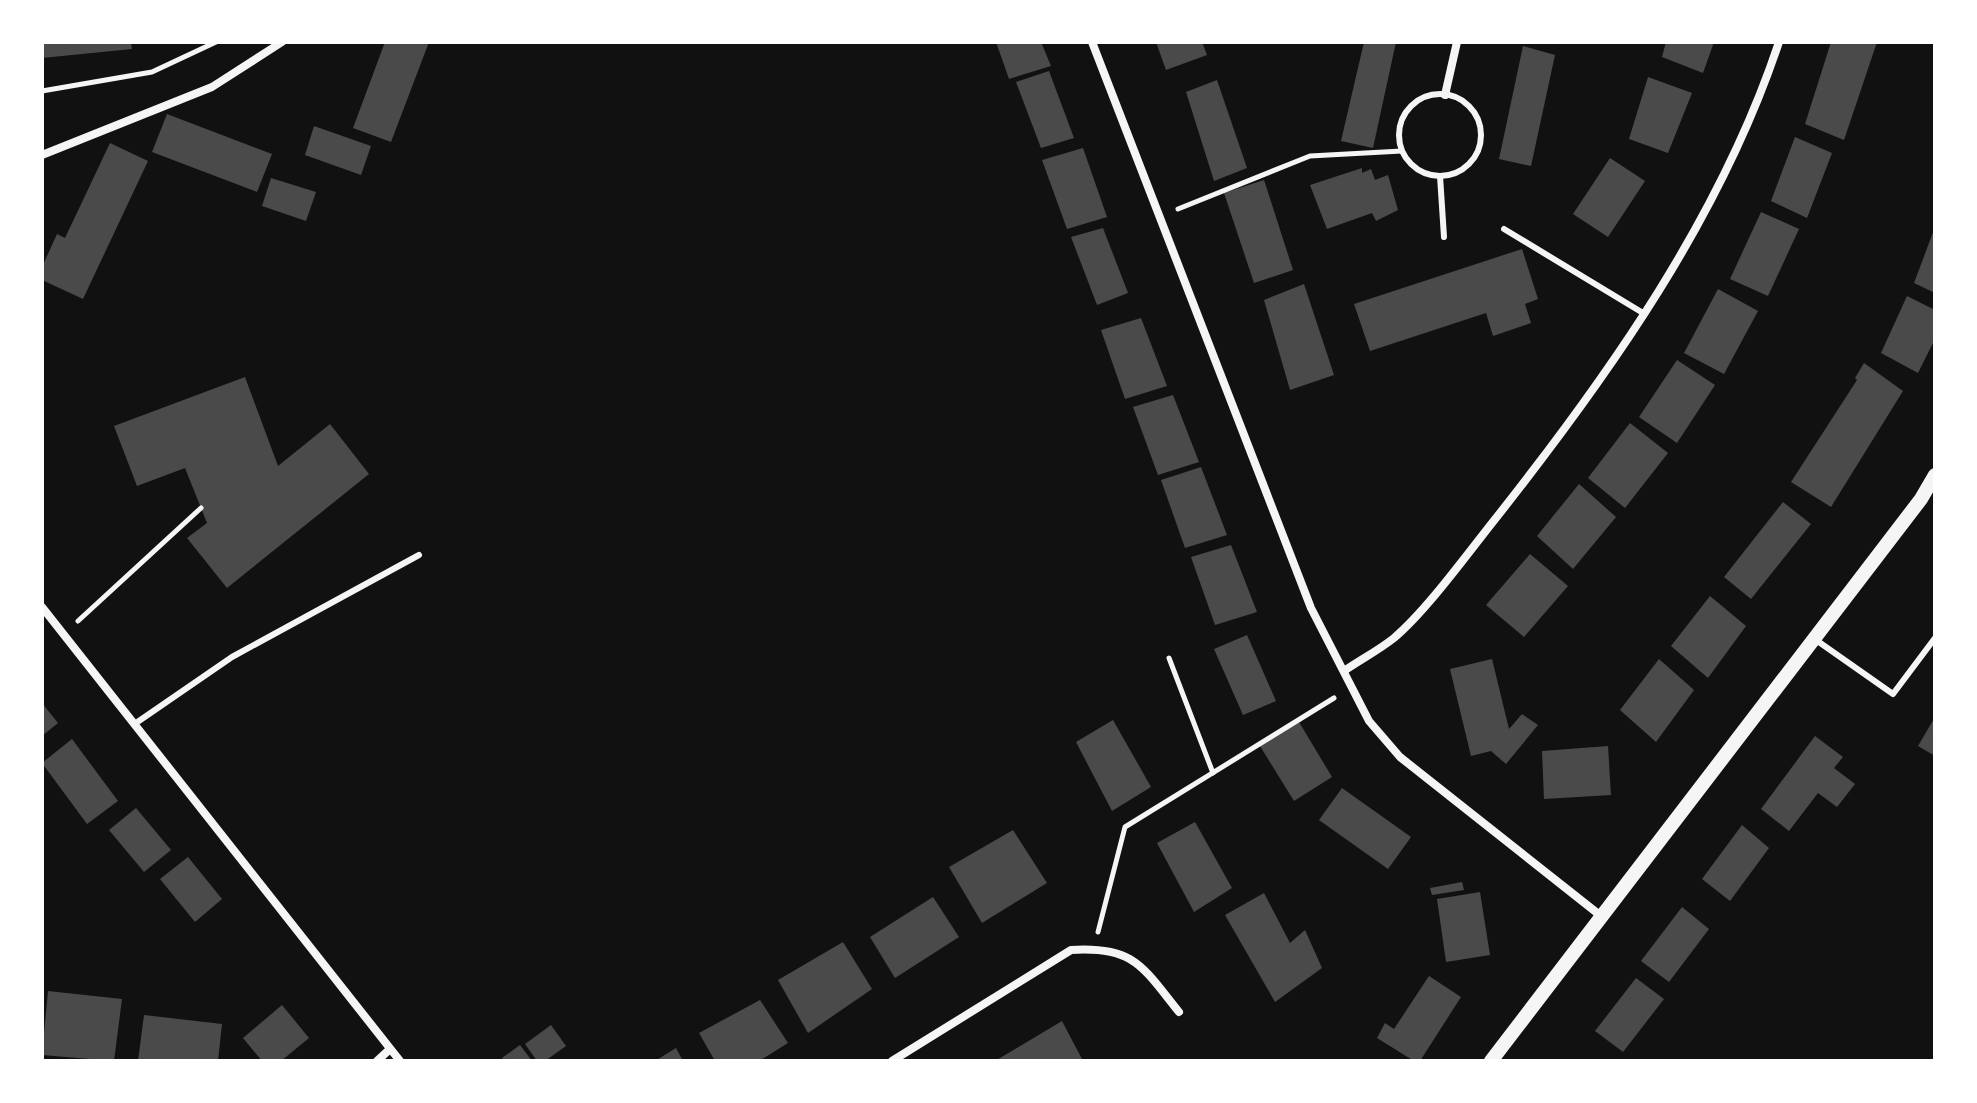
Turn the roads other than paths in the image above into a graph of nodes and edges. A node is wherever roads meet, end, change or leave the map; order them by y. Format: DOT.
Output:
graph roads {
  1 [pos="282,42"];
  2 [pos="1092,42"];
  3 [pos="1457,42"];
  4 [pos="1779,42"];
  5 [pos="1445,95"];
  6 [pos="42,155"];
  7 [pos="1440,176"];
  8 [pos="1504,229"];
  9 [pos="1444,237"];
  10 [pos="1643,313"];
  11 [pos="1935,475"];
  12 [pos="419,555"];
  13 [pos="42,607"];
  14 [pos="1813,638"];
  15 [pos="1935,638"];
  16 [pos="1344,671"];
  17 [pos="136,723"];
  18 [pos="1601,916"];
  19 [pos="1179,1012"];
  20 [pos="390,1049"];
  21 [pos="377,1061"];
  22 [pos="400,1061"];
  23 [pos="892,1061"];
  24 [pos="1491,1061"];
  1 -- 6 [label="street"];
  2 -- 16 [label="street"];
  3 -- 5 [label="street"];
  4 -- 10 [label="street"];
  5 -- 7 [label="lane"];
  5 -- 7 [label="lane"];
  7 -- 9 [label="lane"];
  8 -- 10 [label="lane"];
  10 -- 16 [label="street"];
  11 -- 14 [label="street"];
  12 -- 17 [label="lane"];
  13 -- 17 [label="street"];
  14 -- 15 [label="lane"];
  14 -- 18 [label="street"];
  16 -- 18 [label="street"];
  17 -- 20 [label="street"];
  18 -- 24 [label="street"];
  19 -- 23 [label="street"];
  20 -- 21 [label="street"];
  20 -- 22 [label="street"];
}
